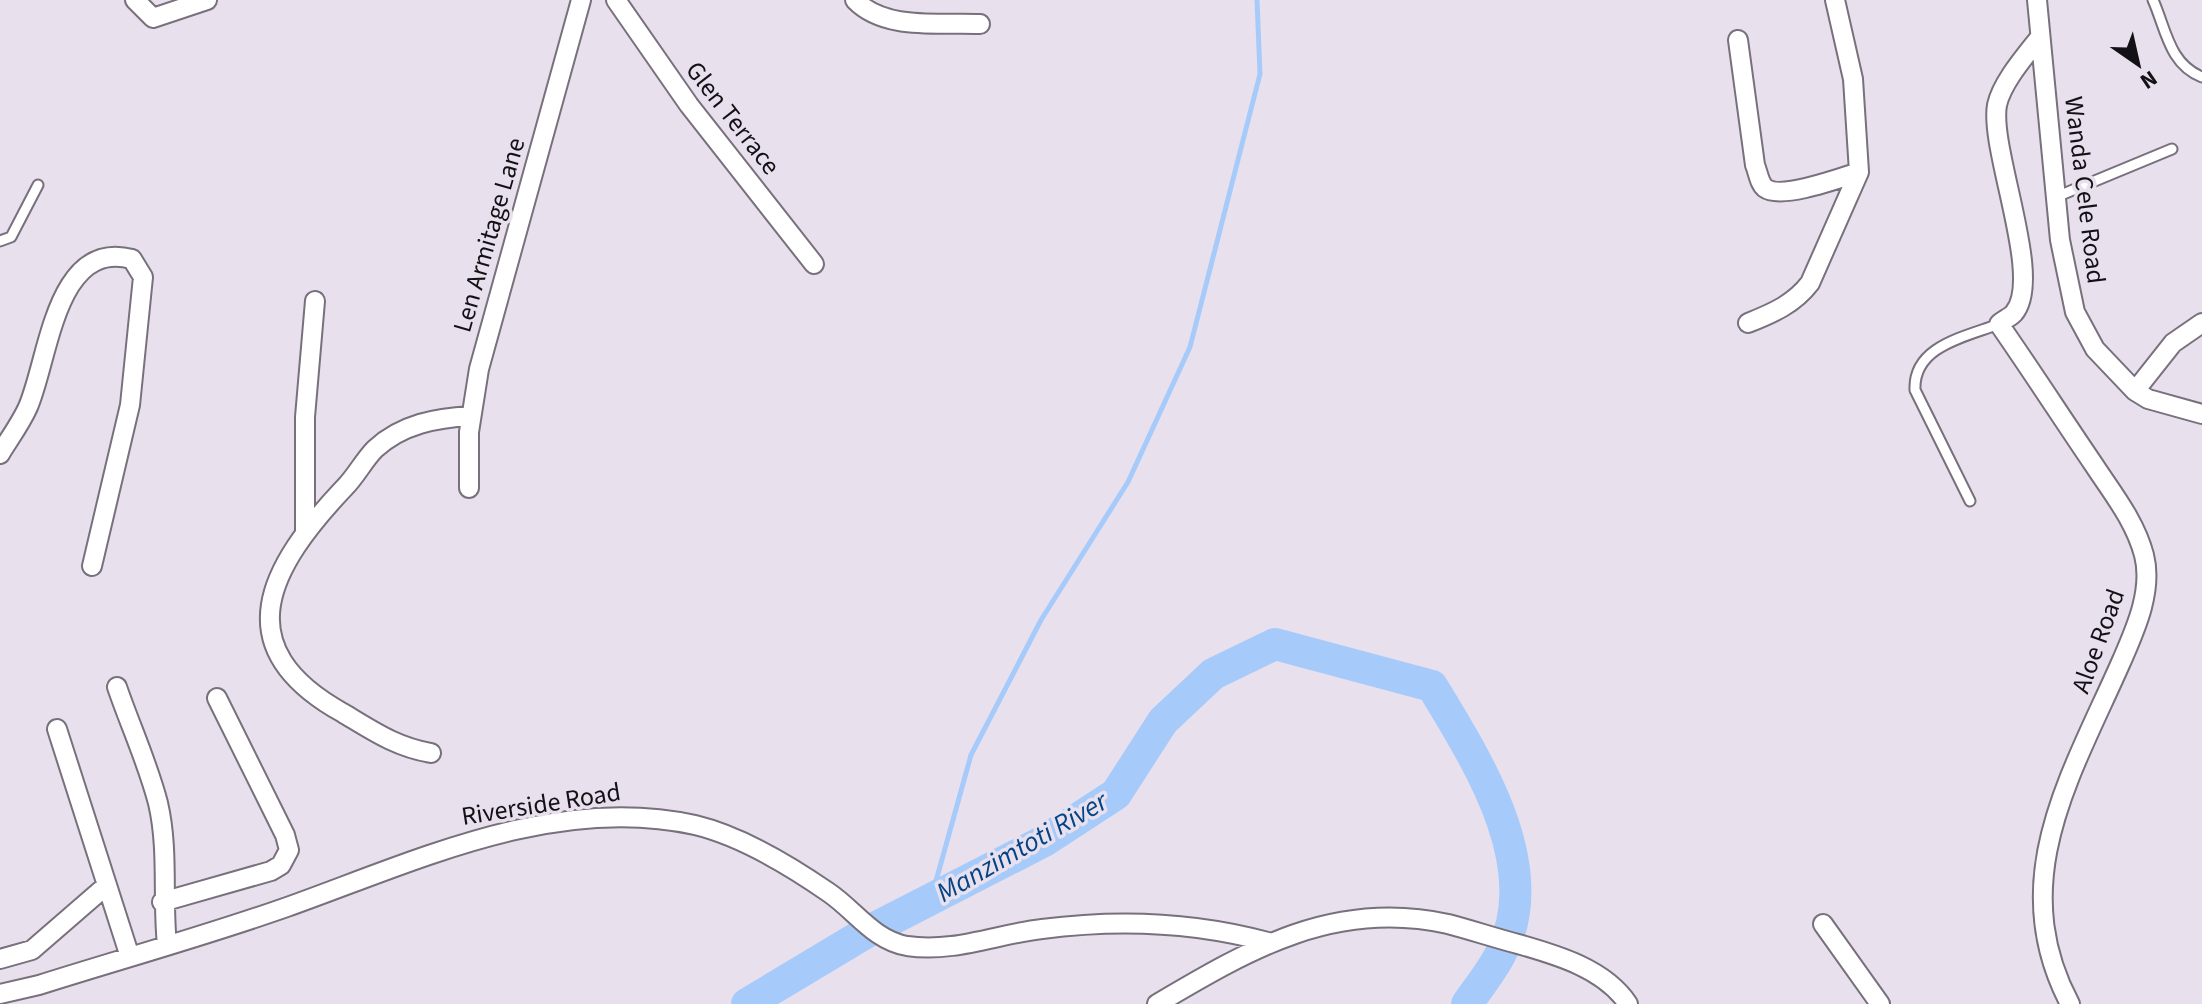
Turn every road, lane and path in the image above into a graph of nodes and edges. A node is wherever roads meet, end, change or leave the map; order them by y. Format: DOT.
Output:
graph roads {
  1 [pos="135,0"];
  2 [pos="207,0"];
  3 [pos="581,0"];
  4 [pos="616,0"];
  5 [pos="855,0"];
  6 [pos="1835,0"];
  7 [pos="2037,0"];
  8 [pos="2153,0"];
  9 [pos="980,24"];
  10 [pos="2040,37"];
  11 [pos="1738,40"];
  12 [pos="2202,77"];
  13 [pos="2172,149"];
  14 [pos="1859,172"];
  15 [pos="38,185"];
  16 [pos="2056,197"];
  17 [pos="0,241"];
  18 [pos="814,264"];
  19 [pos="315,301"];
  20 [pos="1748,323"];
  21 [pos="2202,323"];
  22 [pos="1999,324"];
  23 [pos="2135,391"];
  24 [pos="2202,414"];
  25 [pos="471,416"];
  26 [pos="0,454"];
  27 [pos="469,488"];
  28 [pos="1970,501"];
  29 [pos="305,530"];
  30 [pos="92,566"];
  31 [pos="117,687"];
  32 [pos="217,698"];
  33 [pos="57,729"];
  34 [pos="431,753"];
  35 [pos="107,885"];
  36 [pos="162,902"];
  37 [pos="1823,924"];
  38 [pos="1268,942"];
  39 [pos="167,945"];
  40 [pos="130,957"];
  41 [pos="0,959"];
  42 [pos="0,994"];
  43 [pos="1157,1004"];
  44 [pos="1628,1004"];
  45 [pos="1880,1004"];
  46 [pos="2070,1004"];
  1 -- 2 [label="street"];
  3 -- 25 [label="street, Len Armitage Lane"];
  4 -- 18 [label="street, Glen Terrace"];
  5 -- 9 [label="street"];
  6 -- 14 [label="street"];
  7 -- 10 [label="street, Wanda Cele Road"];
  8 -- 12 [label="lane"];
  10 -- 16 [label="street, Wanda Cele Road"];
  10 -- 22 [label="street"];
  11 -- 14 [label="street"];
  13 -- 16 [label="lane"];
  14 -- 20 [label="street"];
  15 -- 17 [label="lane"];
  16 -- 23 [label="street, Wanda Cele Road"];
  19 -- 29 [label="street"];
  21 -- 23 [label="street"];
  22 -- 28 [label="lane"];
  22 -- 46 [label="street, Aloe Road"];
  23 -- 24 [label="street, Wanda Cele Road"];
  25 -- 27 [label="street, Len Armitage Lane"];
  25 -- 29 [label="street"];
  26 -- 30 [label="street"];
  29 -- 34 [label="street"];
  31 -- 36 [label="street"];
  32 -- 36 [label="street"];
  33 -- 35 [label="street"];
  35 -- 40 [label="street"];
  35 -- 41 [label="street"];
  36 -- 39 [label="street"];
  37 -- 45 [label="street"];
  38 -- 39 [label="street, Riverside Road"];
  38 -- 43 [label="street"];
  38 -- 44 [label="street"];
  39 -- 40 [label="street, Riverside Road"];
  40 -- 42 [label="street, Riverside Road"];
}
